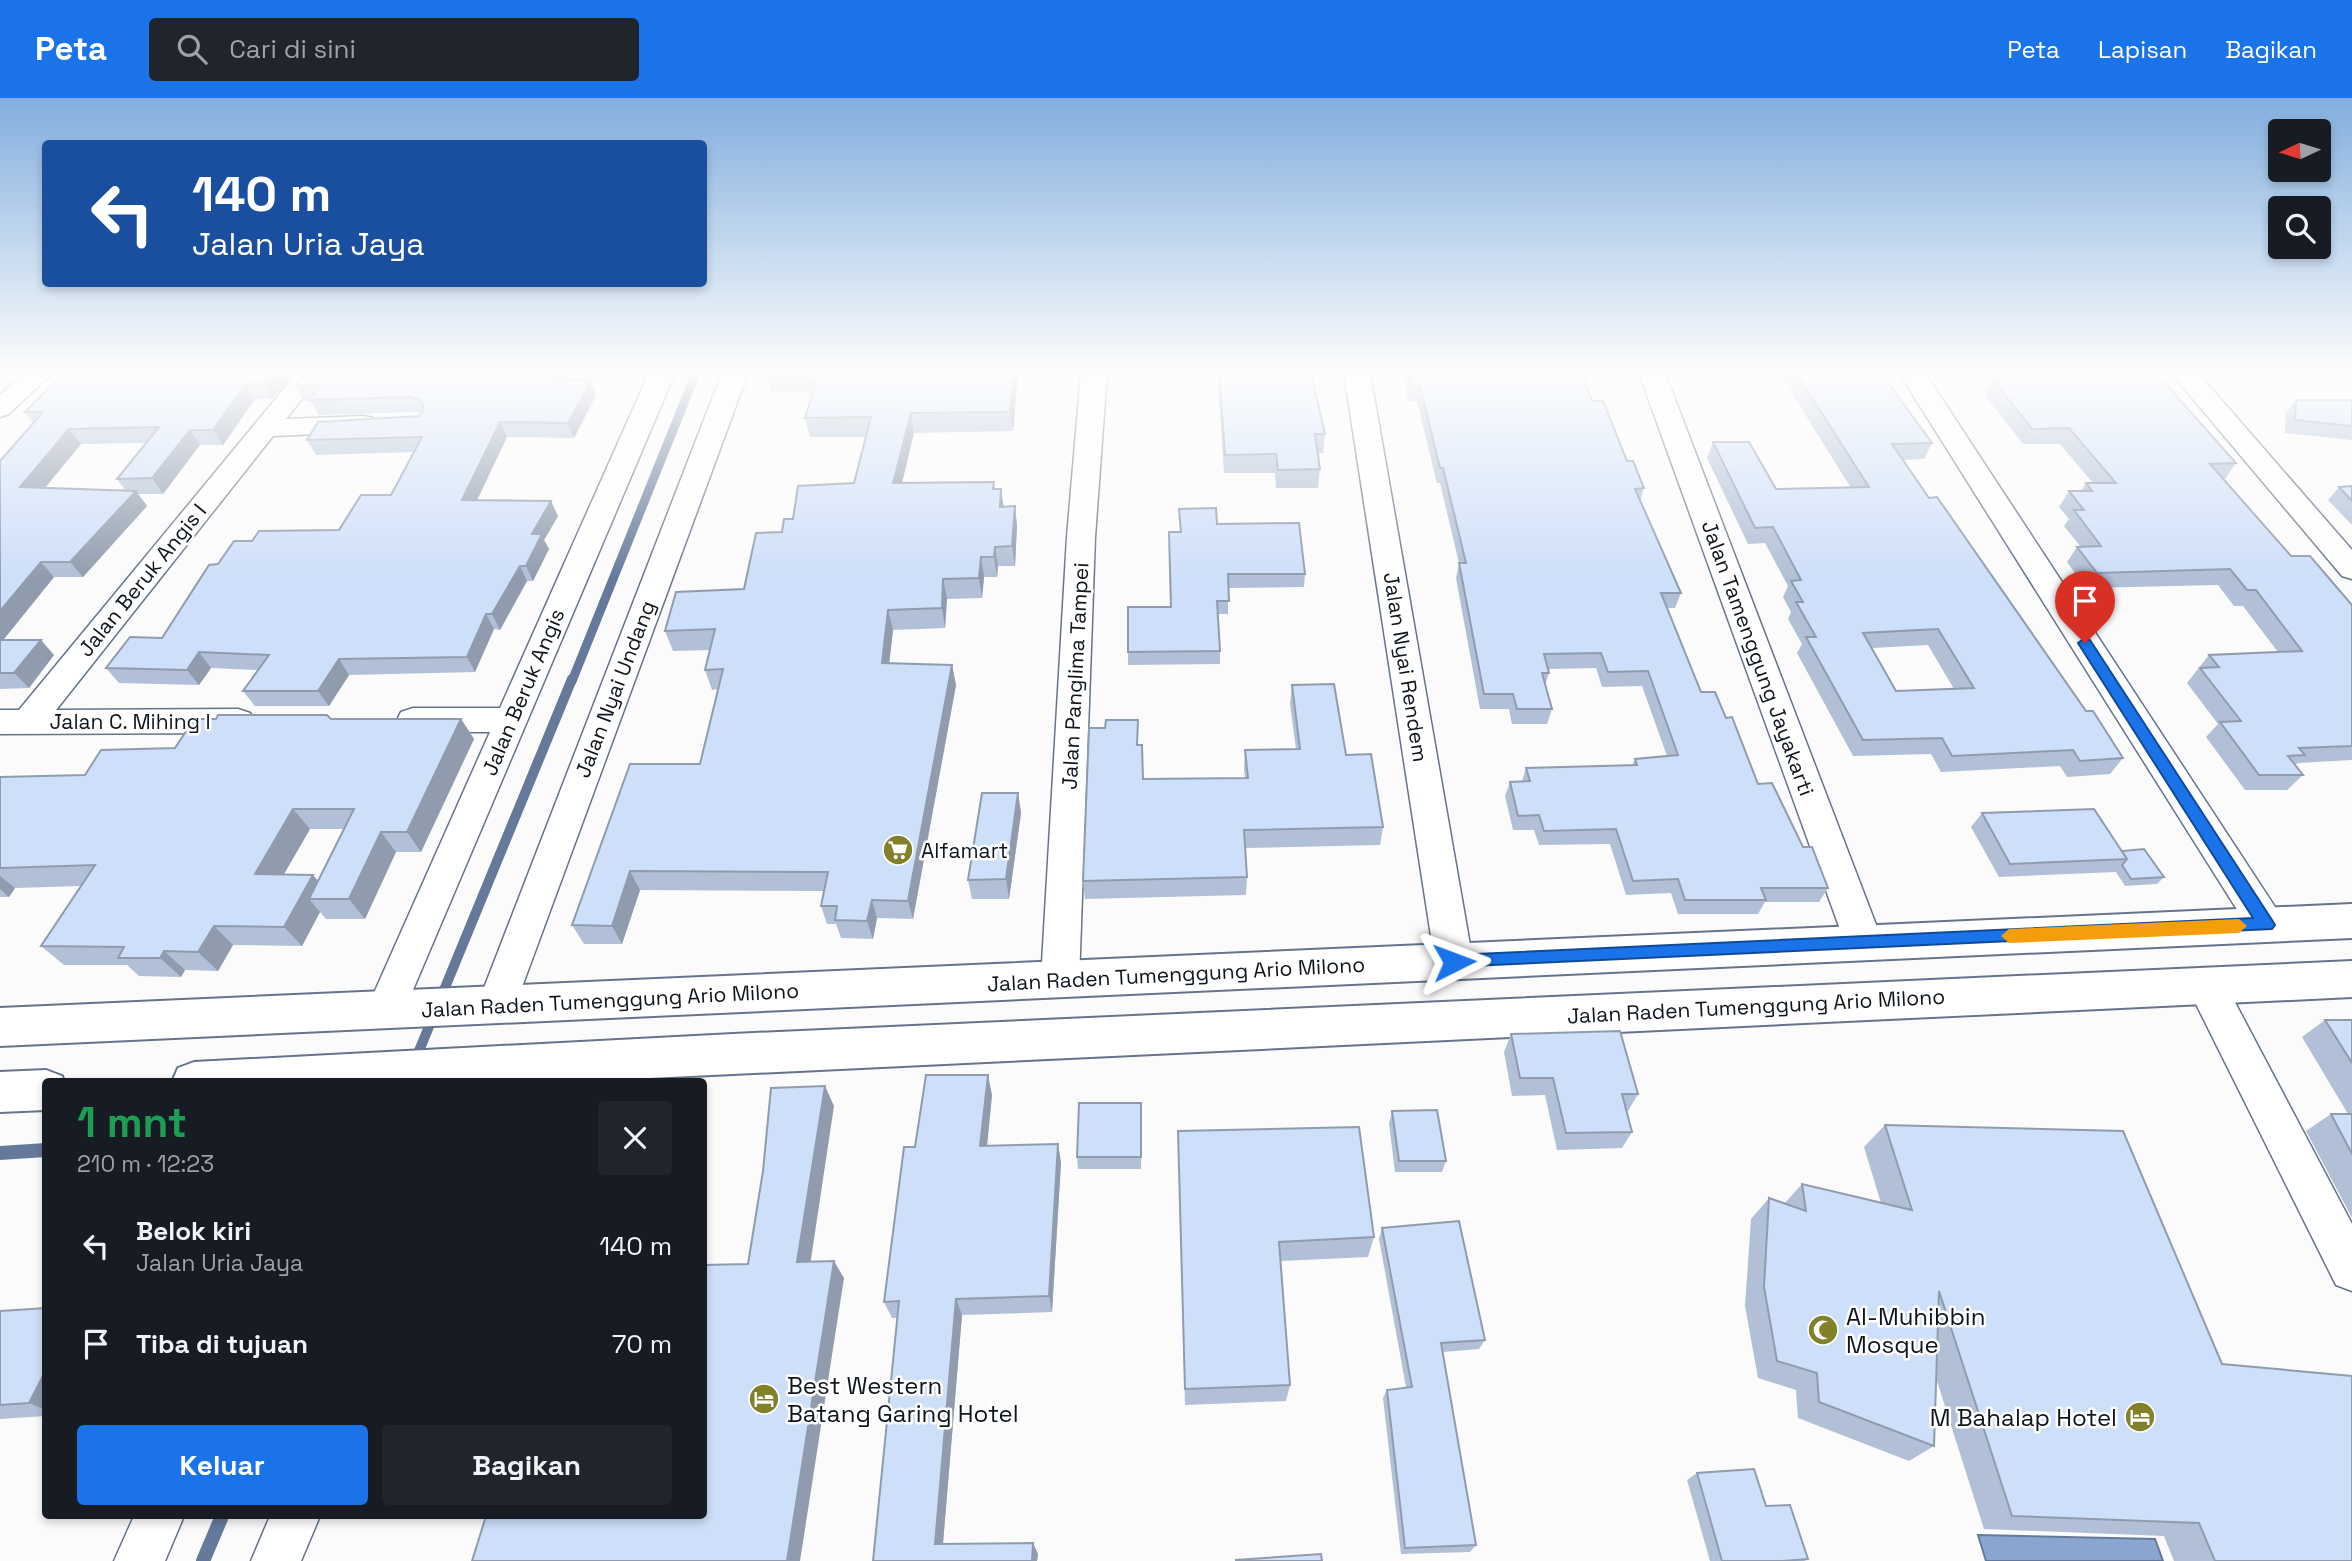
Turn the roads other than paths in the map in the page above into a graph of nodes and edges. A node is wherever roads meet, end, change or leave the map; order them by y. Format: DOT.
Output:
graph roads {
  1 [pos="255,441"];
  2 [pos="632,441"];
  3 [pos="708,441"];
  4 [pos="1089,441"];
  5 [pos="1368,441"];
  6 [pos="1678,441"];
  7 [pos="1956,441"];
  8 [pos="2243,441"];
  9 [pos="2352,569"];
  10 [pos="387,720"];
  11 [pos="511,720"];
  12 [pos="263,721"];
  13 [pos="14,722"];
  14 [pos="2352,921"];
  15 [pos="2266,925"];
  16 [pos="1864,943"];
  17 [pos="1454,962"];
  18 [pos="2352,979"];
  19 [pos="1060,980"];
  20 [pos="2206,986"];
  21 [pos="893,987"];
  22 [pos="482,1006"];
  23 [pos="397,1010"];
  24 [pos="0,1027"];
  25 [pos="887,1048"];
  26 [pos="462,1073"];
  27 [pos="366,1075"];
  28 [pos="292,1078"];
  29 [pos="42,1090"];
  30 [pos="0,1092"];
  31 [pos="2352,1269"];
  32 [pos="158,1519"];
  33 [pos="294,1519"];
  34 [pos="139,1561"];
  35 [pos="276,1561"];
  1 -- 13 [label="street, Jalan Beruk Angis I"];
  2 -- 11 [label="street, Jalan Beruk Angis"];
  3 -- 22 [label="street, Jalan Nyai Undang"];
  4 -- 19 [label="street, Jalan Panglima Tampei"];
  5 -- 17 [label="street, Jalan Nyai Rendem"];
  6 -- 16 [label="street, Jalan Tamenggung Jayakarti"];
  7 -- 15 [label="street"];
  8 -- 9 [label="street"];
  10 -- 11 [label="street"];
  11 -- 23 [label="street, Jalan Beruk Angis"];
  12 -- 13 [label="street, Jalan C. Mihing I"];
  14 -- 15 [label="highway, Jalan Raden Tumenggung Ario Milono"];
  15 -- 16 [label="highway, Jalan Raden Tumenggung Ario Milono"];
  16 -- 17 [label="highway, Jalan Raden Tumenggung Ario Milono"];
  17 -- 19 [label="highway, Jalan Raden Tumenggung Ario Milono"];
  18 -- 20 [label="highway, Jalan Raden Tumenggung Ario Milono"];
  19 -- 21 [label="highway, Jalan Raden Tumenggung Ario Milono"];
  20 -- 25 [label="highway, Jalan Raden Tumenggung Ario Milono"];
  20 -- 31 [label="street"];
  21 -- 22 [label="highway, Jalan Raden Tumenggung Ario Milono"];
  21 -- 25 [label="highway"];
  22 -- 23 [label="highway, Jalan Raden Tumenggung Ario Milono"];
  23 -- 24 [label="highway, Jalan Raden Tumenggung Ario Milono"];
  25 -- 26 [label="highway, Jalan Raden Tumenggung Ario Milono"];
  26 -- 27 [label="highway, Jalan Raden Tumenggung Ario Milono"];
  27 -- 28 [label="highway, Jalan Raden Tumenggung Ario Milono"];
  29 -- 30 [label="highway"];
  32 -- 34 [label="street"];
  33 -- 35 [label="street"];
}
